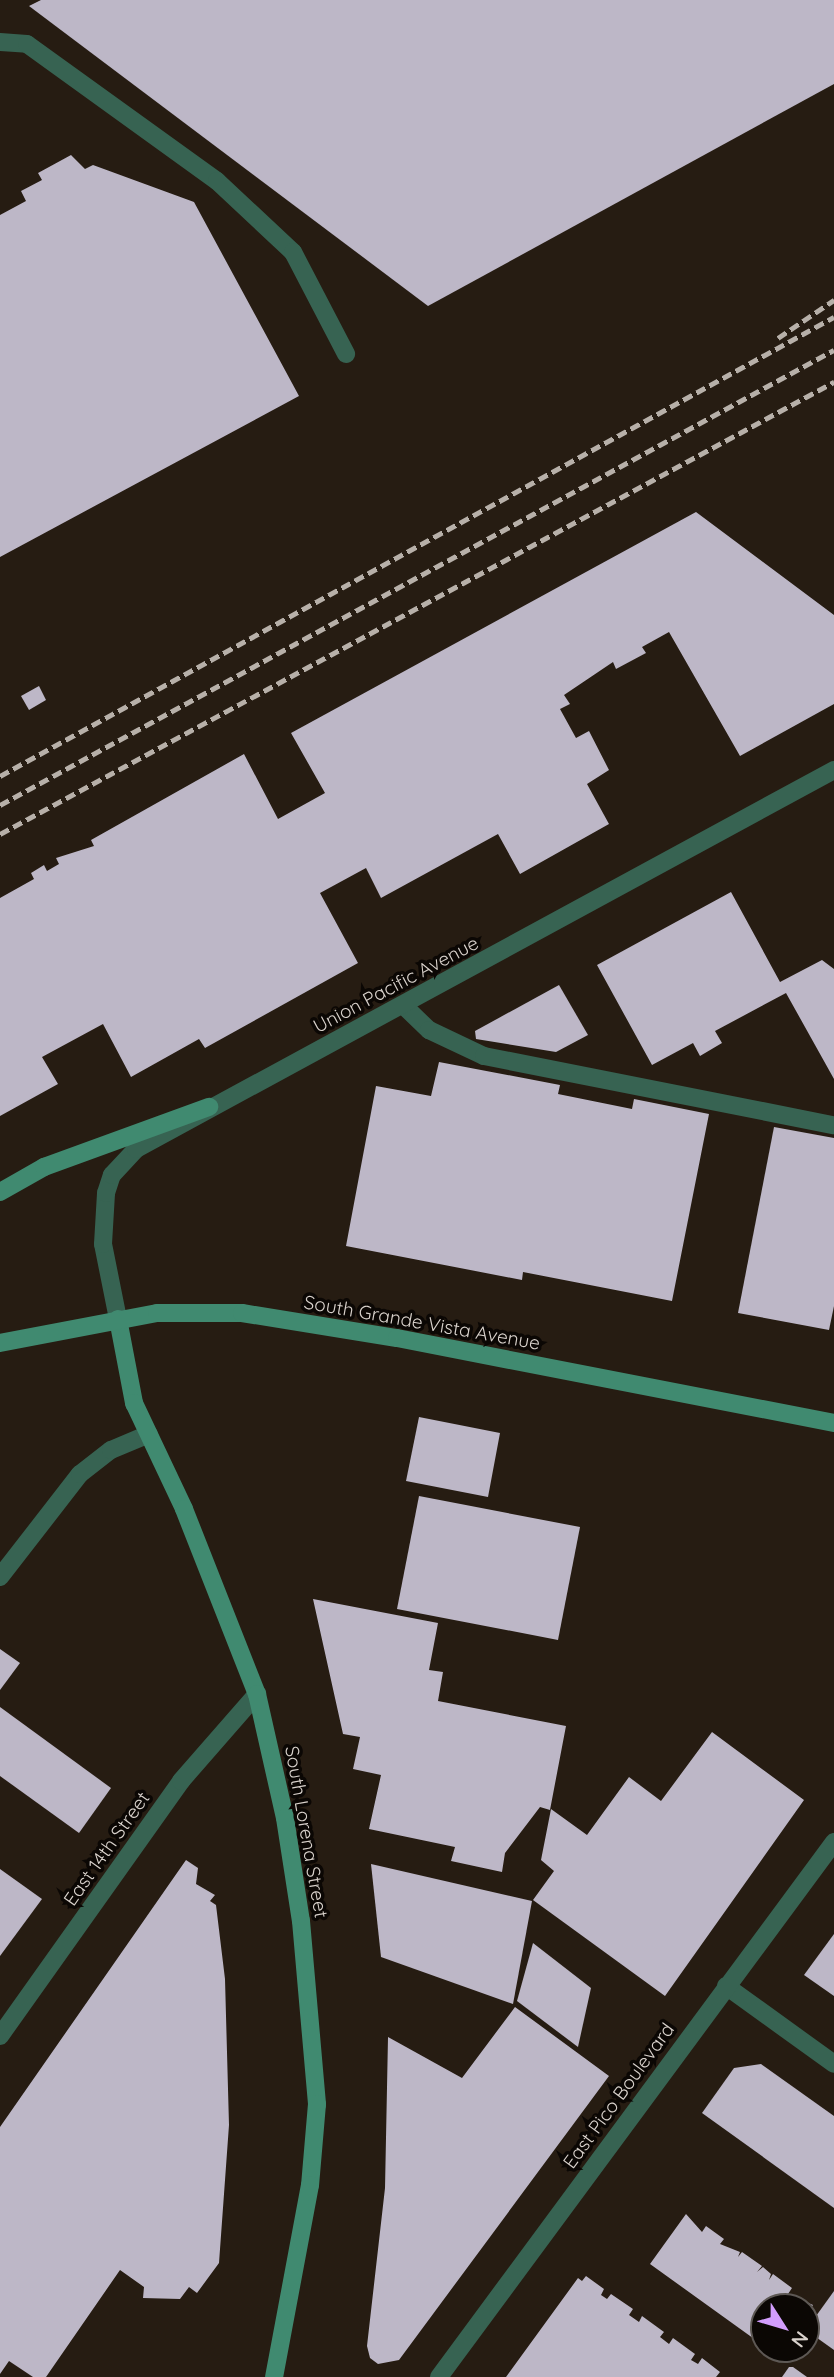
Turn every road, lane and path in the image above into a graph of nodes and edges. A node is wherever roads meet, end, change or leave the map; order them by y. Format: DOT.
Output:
graph roads {
  1 [pos="0,42"];
  2 [pos="346,354"];
  3 [pos="834,770"];
  4 [pos="404,1006"];
  5 [pos="209,1107"];
  6 [pos="834,1125"];
  7 [pos="0,1192"];
  8 [pos="118,1319"];
  9 [pos="0,1343"];
  10 [pos="834,1423"];
  11 [pos="149,1434"];
  12 [pos="0,1577"];
  13 [pos="257,1694"];
  14 [pos="834,1842"];
  15 [pos="726,1986"];
  16 [pos="0,2036"];
  17 [pos="834,2064"];
  18 [pos="274,2377"];
  19 [pos="439,2377"];
  1 -- 2 [label="street"];
  3 -- 4 [label="street, Union Pacific Avenue"];
  4 -- 5 [label="street, Union Pacific Avenue"];
  4 -- 6 [label="street"];
  5 -- 7 [label="main road"];
  5 -- 8 [label="street, Union Pacific Avenue"];
  8 -- 9 [label="main road, South Grande Vista Avenue"];
  8 -- 10 [label="main road, South Grande Vista Avenue"];
  8 -- 11 [label="main road, South Lorena Street"];
  11 -- 12 [label="street"];
  11 -- 13 [label="main road, South Lorena Street"];
  13 -- 16 [label="street, East 14th Street"];
  13 -- 18 [label="main road, South Lorena Street"];
  14 -- 15 [label="street, East Pico Boulevard"];
  15 -- 17 [label="street"];
  15 -- 19 [label="street, East Pico Boulevard"];
}
